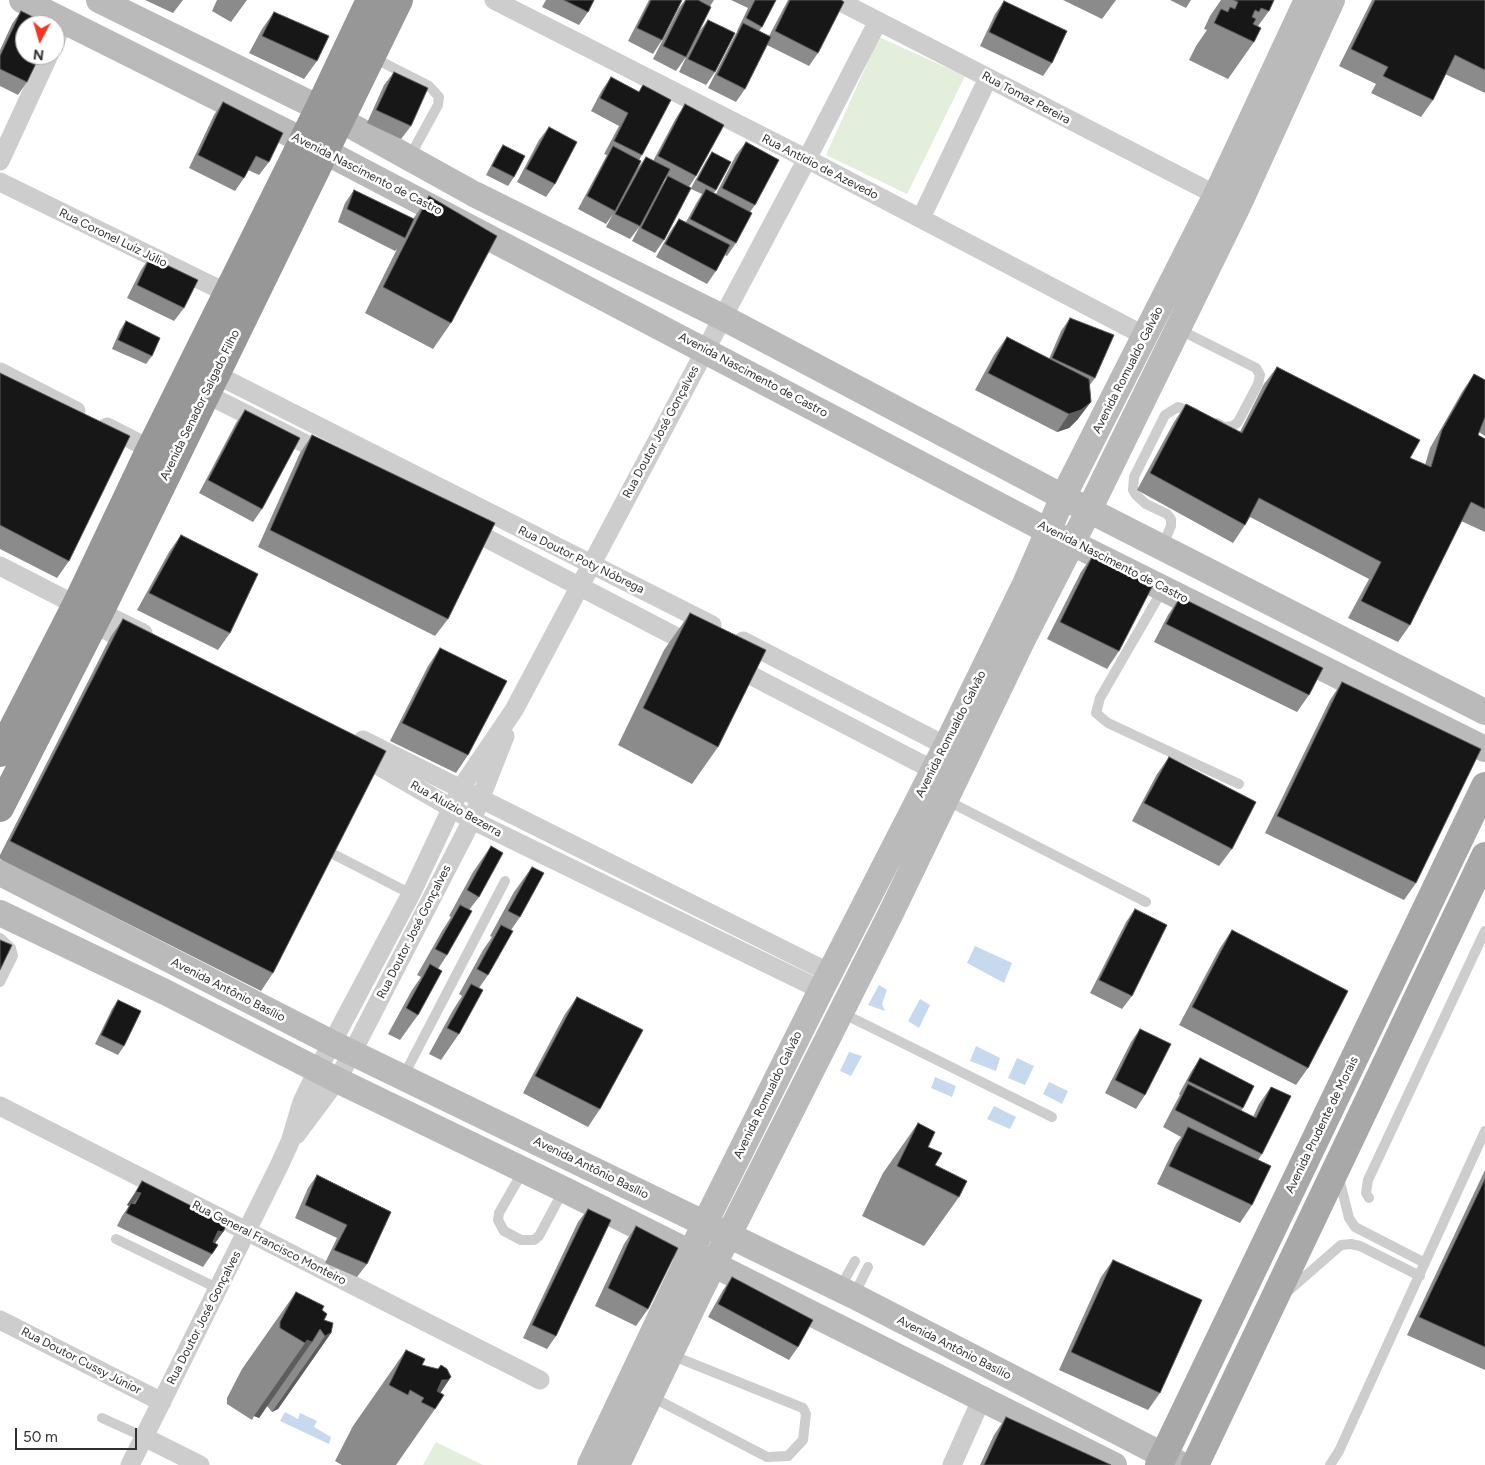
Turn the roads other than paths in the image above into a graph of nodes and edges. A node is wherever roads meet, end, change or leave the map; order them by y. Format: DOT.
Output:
graph roads {
  1 [pos="22,0"];
  2 [pos="99,0"];
  3 [pos="370,0"];
  4 [pos="399,0"];
  5 [pos="494,0"];
  6 [pos="837,0"];
  7 [pos="1307,0"];
  8 [pos="1332,0"];
  9 [pos="40,15"];
  10 [pos="878,21"];
  11 [pos="65,34"];
  12 [pos="371,56"];
  13 [pos="44,65"];
  14 [pos="988,78"];
  15 [pos="330,114"];
  16 [pos="314,146"];
  17 [pos="409,158"];
  18 [pos="807,159"];
  19 [pos="0,162"];
  20 [pos="0,182"];
  21 [pos="474,194"];
  22 [pos="1216,195"];
  23 [pos="921,218"];
  24 [pos="485,236"];
  25 [pos="227,293"];
  26 [pos="722,317"];
  27 [pos="1177,329"];
  28 [pos="1145,336"];
  29 [pos="705,349"];
  30 [pos="0,372"];
  31 [pos="211,384"];
  32 [pos="320,425"];
  33 [pos="308,444"];
  34 [pos="150,449"];
  35 [pos="343,463"];
  36 [pos="1064,497"];
  37 [pos="1089,510"];
  38 [pos="494,517"];
  39 [pos="448,518"];
  40 [pos="1048,531"];
  41 [pos="483,536"];
  42 [pos="1072,543"];
  43 [pos="1162,547"];
  44 [pos="592,564"];
  45 [pos="0,566"];
  46 [pos="580,587"];
  47 [pos="1164,588"];
  48 [pos="1208,610"];
  49 [pos="90,614"];
  50 [pos="1292,615"];
  51 [pos="1344,641"];
  52 [pos="155,647"];
  53 [pos="1396,703"];
  54 [pos="514,710"];
  55 [pos="1485,712"];
  56 [pos="946,746"];
  57 [pos="1485,749"];
  58 [pos="0,754"];
  59 [pos="933,770"];
  60 [pos="1239,784"];
  61 [pos="1485,786"];
  62 [pos="462,788"];
  63 [pos="482,799"];
  64 [pos="945,800"];
  65 [pos="0,808"];
  66 [pos="451,809"];
  67 [pos="472,820"];
  68 [pos="334,855"];
  69 [pos="1485,856"];
  70 [pos="427,861"];
  71 [pos="446,871"];
  72 [pos="0,872"];
  73 [pos="505,881"];
  74 [pos="411,894"];
  75 [pos="1146,902"];
  76 [pos="0,913"];
  77 [pos="1485,931"];
  78 [pos="0,938"];
  79 [pos="825,981"];
  80 [pos="0,982"];
  81 [pos="230,991"];
  82 [pos="165,992"];
  83 [pos="839,1011"];
  84 [pos="342,1048"];
  85 [pos="327,1074"];
  86 [pos="403,1078"];
  87 [pos="0,1106"];
  88 [pos="1052,1118"];
  89 [pos="1485,1131"];
  90 [pos="553,1150"];
  91 [pos="1336,1168"];
  92 [pos="523,1170"];
  93 [pos="566,1190"];
  94 [pos="1368,1198"];
  95 [pos="705,1223"];
  96 [pos="247,1232"];
  97 [pos="730,1235"];
  98 [pos="116,1239"];
  99 [pos="690,1253"];
  100 [pos="854,1261"];
  101 [pos="1425,1262"];
  102 [pos="714,1266"];
  103 [pos="868,1267"];
  104 [pos="1420,1276"];
  105 [pos="219,1289"];
  106 [pos="847,1293"];
  107 [pos="1270,1307"];
  108 [pos="0,1320"];
  109 [pos="670,1354"];
  110 [pos="540,1380"];
  111 [pos="650,1396"];
  112 [pos="982,1398"];
  113 [pos="162,1402"];
  114 [pos="102,1418"];
  115 [pos="144,1438"];
  116 [pos="1168,1462"];
  117 [pos="130,1465"];
  118 [pos="200,1465"];
  119 [pos="590,1465"];
  120 [pos="617,1465"];
  121 [pos="952,1465"];
  122 [pos="1114,1465"];
  123 [pos="1195,1465"];
  124 [pos="1330,1465"];
  1 -- 9 [label="main road, Avenida Nascimento de Castro"];
  2 -- 15 [label="main road"];
  3 -- 15 [label="highway, Avenida Senador Salgado Filho"];
  4 -- 12 [label="highway, Avenida Senador Salgado Filho"];
  5 -- 18 [label="street, Rua Antídio de Azevedo"];
  6 -- 10 [label="street, Rua Tomaz Pereira"];
  7 -- 22 [label="main road, Avenida Romualdo Galvão"];
  8 -- 27 [label="main road, Avenida Romualdo Galvão"];
  10 -- 14 [label="street, Rua Tomaz Pereira"];
  10 -- 18 [label="street, Rua Doutor José Gonçalves"];
  11 -- 16 [label="main road, Avenida Nascimento de Castro"];
  12 -- 15 [label="highway, Avenida Senador Salgado Filho"];
  12 -- 17 [label="lane"];
  13 -- 19 [label="street"];
  14 -- 22 [label="street, Rua Tomaz Pereira"];
  14 -- 23 [label="street"];
  15 -- 16 [label="highway, Avenida Senador Salgado Filho"];
  15 -- 17 [label="main road"];
  16 -- 24 [label="main road, Avenida Nascimento de Castro"];
  16 -- 25 [label="highway, Avenida Senador Salgado Filho"];
  16 -- 31 [label="highway, Avenida Senador Salgado Filho"];
  17 -- 21 [label="main road"];
  18 -- 23 [label="street, Rua Antídio de Azevedo"];
  18 -- 26 [label="street, Rua Doutor José Gonçalves"];
  20 -- 25 [label="street, Rua Coronel Luiz Júlio"];
  21 -- 24 [label="main road"];
  21 -- 26 [label="main road"];
  22 -- 28 [label="main road, Avenida Romualdo Galvão"];
  23 -- 28 [label="street, Rua Antídio de Azevedo"];
  24 -- 29 [label="main road, Avenida Nascimento de Castro"];
  25 -- 34 [label="highway, Avenida Senador Salgado Filho"];
  26 -- 29 [label="street, Rua Doutor José Gonçalves"];
  26 -- 36 [label="main road"];
  27 -- 37 [label="main road, Avenida Romualdo Galvão"];
  27 -- 43 [label="lane"];
  28 -- 36 [label="main road, Avenida Romualdo Galvão"];
  29 -- 40 [label="main road, Avenida Nascimento de Castro"];
  29 -- 44 [label="street, Rua Doutor José Gonçalves"];
  30 -- 34 [label="street"];
  31 -- 32 [label="street, Rua Doutor Poty Nóbrega"];
  31 -- 33 [label="street"];
  31 -- 49 [label="highway, Avenida Senador Salgado Filho"];
  32 -- 33 [label="street"];
  32 -- 38 [label="street, Rua Doutor Poty Nóbrega"];
  33 -- 35 [label="street"];
  34 -- 49 [label="highway, Avenida Senador Salgado Filho"];
  36 -- 37 [label="main road"];
  36 -- 40 [label="main road, Avenida Romualdo Galvão"];
  37 -- 42 [label="main road, Avenida Romualdo Galvão"];
  37 -- 43 [label="main road"];
  38 -- 41 [label="street"];
  38 -- 44 [label="street, Rua Doutor Poty Nóbrega"];
  39 -- 41 [label="street, Rua Doutor Poty Nóbrega"];
  40 -- 42 [label="main road, Avenida Nascimento de Castro"];
  40 -- 56 [label="main road, Avenida Romualdo Galvão"];
  41 -- 46 [label="street, Rua Doutor Poty Nóbrega"];
  42 -- 47 [label="main road, Avenida Nascimento de Castro"];
  42 -- 64 [label="main road, Avenida Romualdo Galvão"];
  43 -- 50 [label="main road"];
  44 -- 46 [label="street, Rua Doutor José Gonçalves"];
  44 -- 56 [label="street, Rua Doutor Poty Nóbrega"];
  45 -- 49 [label="street"];
  46 -- 54 [label="street, Rua Doutor José Gonçalves"];
  46 -- 59 [label="street, Rua Doutor Poty Nóbrega"];
  47 -- 48 [label="main road, Avenida Nascimento de Castro"];
  47 -- 60 [label="lane"];
  48 -- 50 [label="main road"];
  48 -- 53 [label="main road, Avenida Nascimento de Castro"];
  49 -- 52 [label="street"];
  49 -- 58 [label="highway, Avenida Senador Salgado Filho"];
  49 -- 65 [label="highway, Avenida Senador Salgado Filho"];
  50 -- 51 [label="main road"];
  51 -- 53 [label="main road"];
  51 -- 55 [label="main road"];
  53 -- 57 [label="main road, Avenida Nascimento de Castro"];
  54 -- 62 [label="street, Rua Doutor José Gonçalves"];
  54 -- 63 [label="street, Rua Doutor José Gonçalves"];
  56 -- 59 [label="main road, Avenida Romualdo Galvão"];
  59 -- 79 [label="main road, Avenida Romualdo Galvão"];
  61 -- 116 [label="main road, Avenida Prudente de Morais"];
  62 -- 63 [label="street, Rua Aluízio Bezerra"];
  62 -- 66 [label="street, Rua Doutor José Gonçalves"];
  62 -- 66 [label="street, Rua Aluízio Bezerra"];
  63 -- 67 [label="street, Rua Doutor José Gonçalves"];
  63 -- 79 [label="street, Rua Aluízio Bezerra"];
  64 -- 75 [label="lane"];
  64 -- 83 [label="main road, Avenida Romualdo Galvão"];
  66 -- 67 [label="street, Rua Aluízio Bezerra"];
  66 -- 70 [label="street, Rua Doutor José Gonçalves"];
  67 -- 71 [label="street, Rua Doutor José Gonçalves"];
  67 -- 79 [label="street, Rua Aluízio Bezerra"];
  68 -- 74 [label="lane"];
  69 -- 91 [label="main road"];
  70 -- 71 [label="street"];
  70 -- 74 [label="street, Rua Doutor José Gonçalves"];
  71 -- 84 [label="street, Rua Doutor José Gonçalves"];
  72 -- 81 [label="main road, Avenida Antônio Basílio"];
  73 -- 86 [label="lane"];
  74 -- 84 [label="street, Rua Doutor José Gonçalves"];
  76 -- 82 [label="main road"];
  77 -- 94 [label="lane"];
  78 -- 80 [label="lane"];
  79 -- 95 [label="main road, Avenida Romualdo Galvão"];
  81 -- 82 [label="main road"];
  81 -- 84 [label="main road, Avenida Antônio Basílio"];
  82 -- 85 [label="main road"];
  83 -- 88 [label="lane"];
  83 -- 97 [label="main road, Avenida Romualdo Galvão"];
  84 -- 85 [label="street, Rua Doutor José Gonçalves"];
  84 -- 86 [label="main road, Avenida Antônio Basílio"];
  85 -- 92 [label="main road"];
  85 -- 96 [label="street, Rua Doutor José Gonçalves"];
  86 -- 90 [label="main road, Avenida Antônio Basílio"];
  87 -- 96 [label="street, Rua General Francisco Monteiro"];
  89 -- 101 [label="lane"];
  90 -- 93 [label="main road"];
  90 -- 95 [label="main road, Avenida Antônio Basílio"];
  91 -- 101 [label="lane"];
  91 -- 107 [label="main road"];
  92 -- 93 [label="main road"];
  92 -- 93 [label="lane"];
  93 -- 99 [label="main road"];
  95 -- 97 [label="main road, Avenida Antônio Basílio"];
  95 -- 99 [label="main road, Avenida Romualdo Galvão"];
  96 -- 105 [label="street, Rua Doutor José Gonçalves"];
  96 -- 110 [label="street, Rua General Francisco Monteiro"];
  97 -- 102 [label="main road, Avenida Romualdo Galvão"];
  97 -- 106 [label="main road, Avenida Antônio Basílio"];
  98 -- 105 [label="lane"];
  99 -- 102 [label="main road"];
  99 -- 119 [label="main road, Avenida Romualdo Galvão"];
  100 -- 106 [label="lane"];
  101 -- 104 [label="lane"];
  102 -- 109 [label="main road, Avenida Romualdo Galvão"];
  102 -- 112 [label="main road"];
  103 -- 106 [label="lane"];
  104 -- 107 [label="lane"];
  104 -- 124 [label="lane"];
  105 -- 113 [label="street, Rua Doutor José Gonçalves"];
  106 -- 116 [label="main road, Avenida Antônio Basílio"];
  107 -- 123 [label="main road"];
  108 -- 113 [label="street, Rua Doutor Cussy Júnior"];
  109 -- 111 [label="main road, Avenida Romualdo Galvão"];
  109 -- 111 [label="lane"];
  111 -- 120 [label="main road, Avenida Romualdo Galvão"];
  112 -- 121 [label="street"];
  112 -- 122 [label="main road"];
  113 -- 115 [label="street, Rua Doutor José Gonçalves"];
  114 -- 115 [label="lane"];
  115 -- 117 [label="street, Rua Doutor José Gonçalves"];
  115 -- 118 [label="street"];
}
